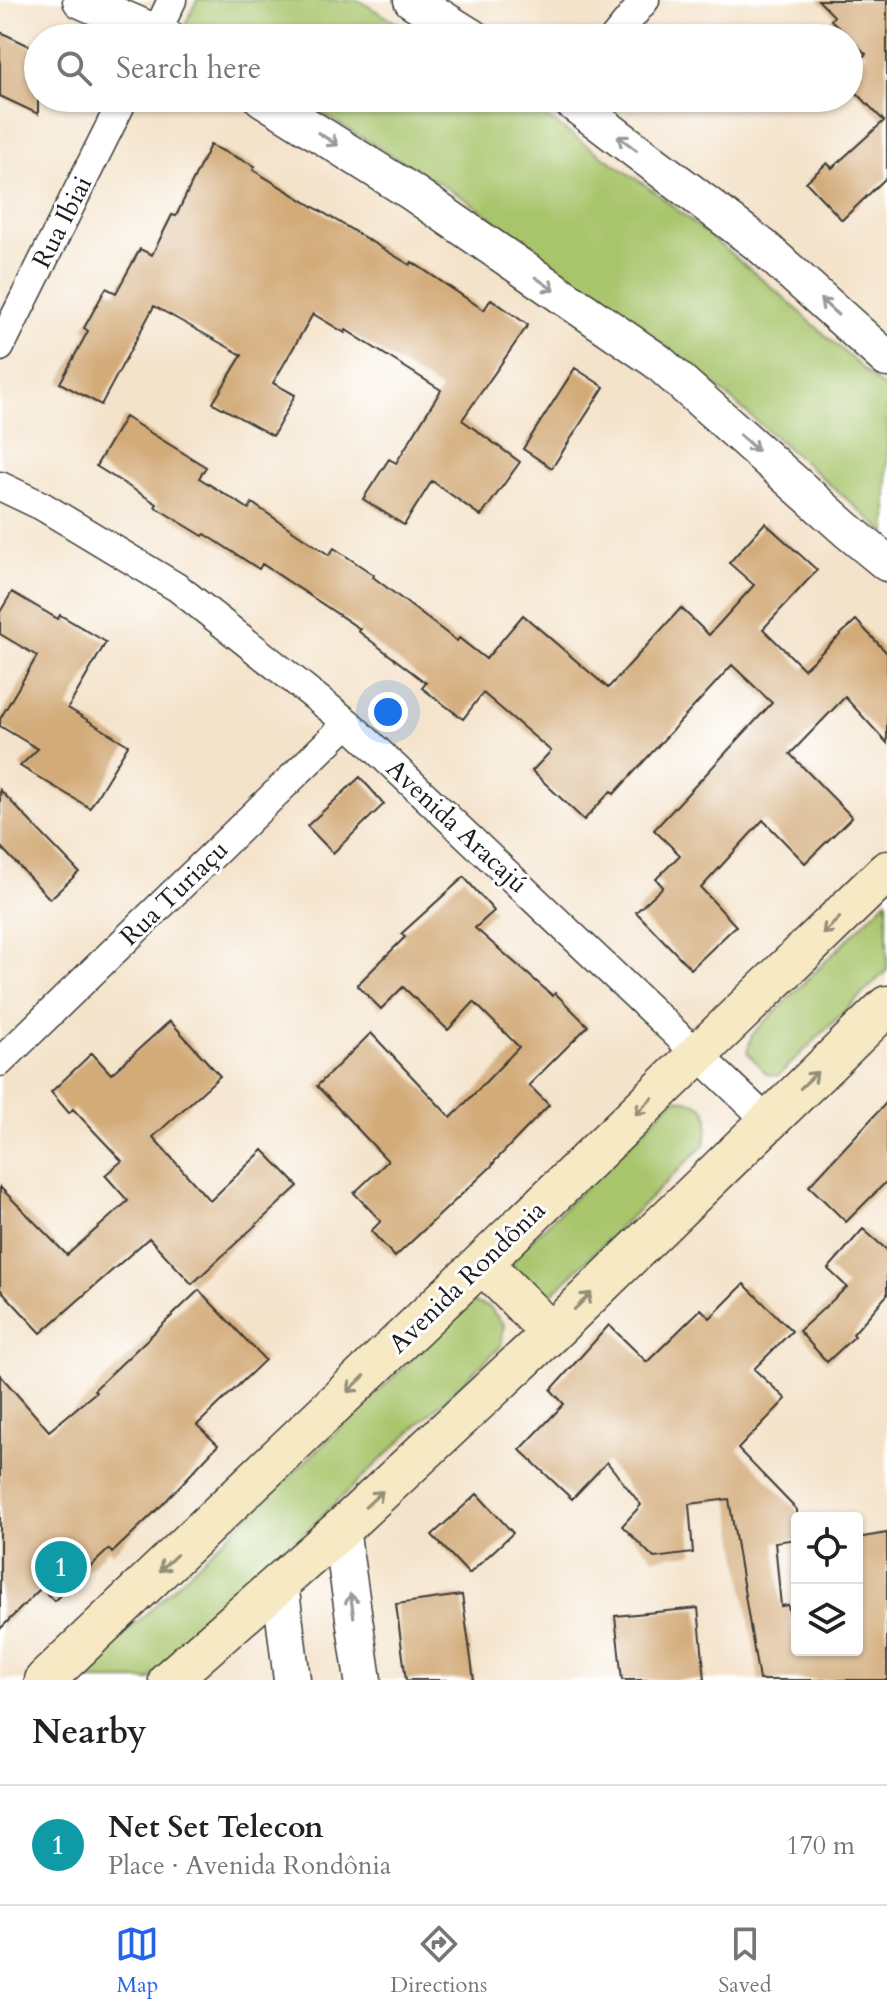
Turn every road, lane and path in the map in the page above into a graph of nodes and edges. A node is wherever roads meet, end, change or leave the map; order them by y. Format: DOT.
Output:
graph roads {
  1 [pos="81,0"];
  2 [pos="412,0"];
  3 [pos="645,0"];
  4 [pos="154,24"];
  5 [pos="451,24"];
  6 [pos="625,24"];
  7 [pos="117,112"];
  8 [pos="284,112"];
  9 [pos="585,112"];
  10 [pos="0,347"];
  11 [pos="887,359"];
  12 [pos="0,486"];
  13 [pos="887,563"];
  14 [pos="348,723"];
  15 [pos="887,871"];
  16 [pos="887,1006"];
  17 [pos="699,1054"];
  18 [pos="0,1062"];
  19 [pos="767,1120"];
  20 [pos="482,1263"];
  21 [pos="551,1333"];
  22 [pos="341,1529"];
  23 [pos="280,1583"];
  24 [pos="45,1680"];
  25 [pos="169,1680"];
  26 [pos="292,1680"];
  27 [pos="363,1680"];
  1 -- 4 [label="street"];
  2 -- 5 [label="street"];
  3 -- 6 [label="street"];
  7 -- 10 [label="street, Rua Ibiai"];
  8 -- 13 [label="street, one-way"];
  11 -- 9 [label="street, one-way"];
  12 -- 14 [label="street, Avenida Aracajú"];
  14 -- 17 [label="street, Avenida Aracajú"];
  14 -- 18 [label="street, Rua Turiaçu"];
  15 -- 17 [label="main road, Avenida Rondônia, one-way"];
  19 -- 16 [label="main road, one-way"];
  17 -- 19 [label="street, Avenida Aracajú"];
  17 -- 20 [label="main road, Avenida Rondônia, one-way"];
  21 -- 19 [label="main road, one-way"];
  20 -- 21 [label="main road"];
  20 -- 24 [label="main road, Avenida Rondônia, one-way"];
  22 -- 21 [label="main road, one-way"];
  22 -- 23 [label="main road"];
  27 -- 22 [label="street, one-way"];
  23 -- 25 [label="main road"];
  23 -- 26 [label="street"];
}
